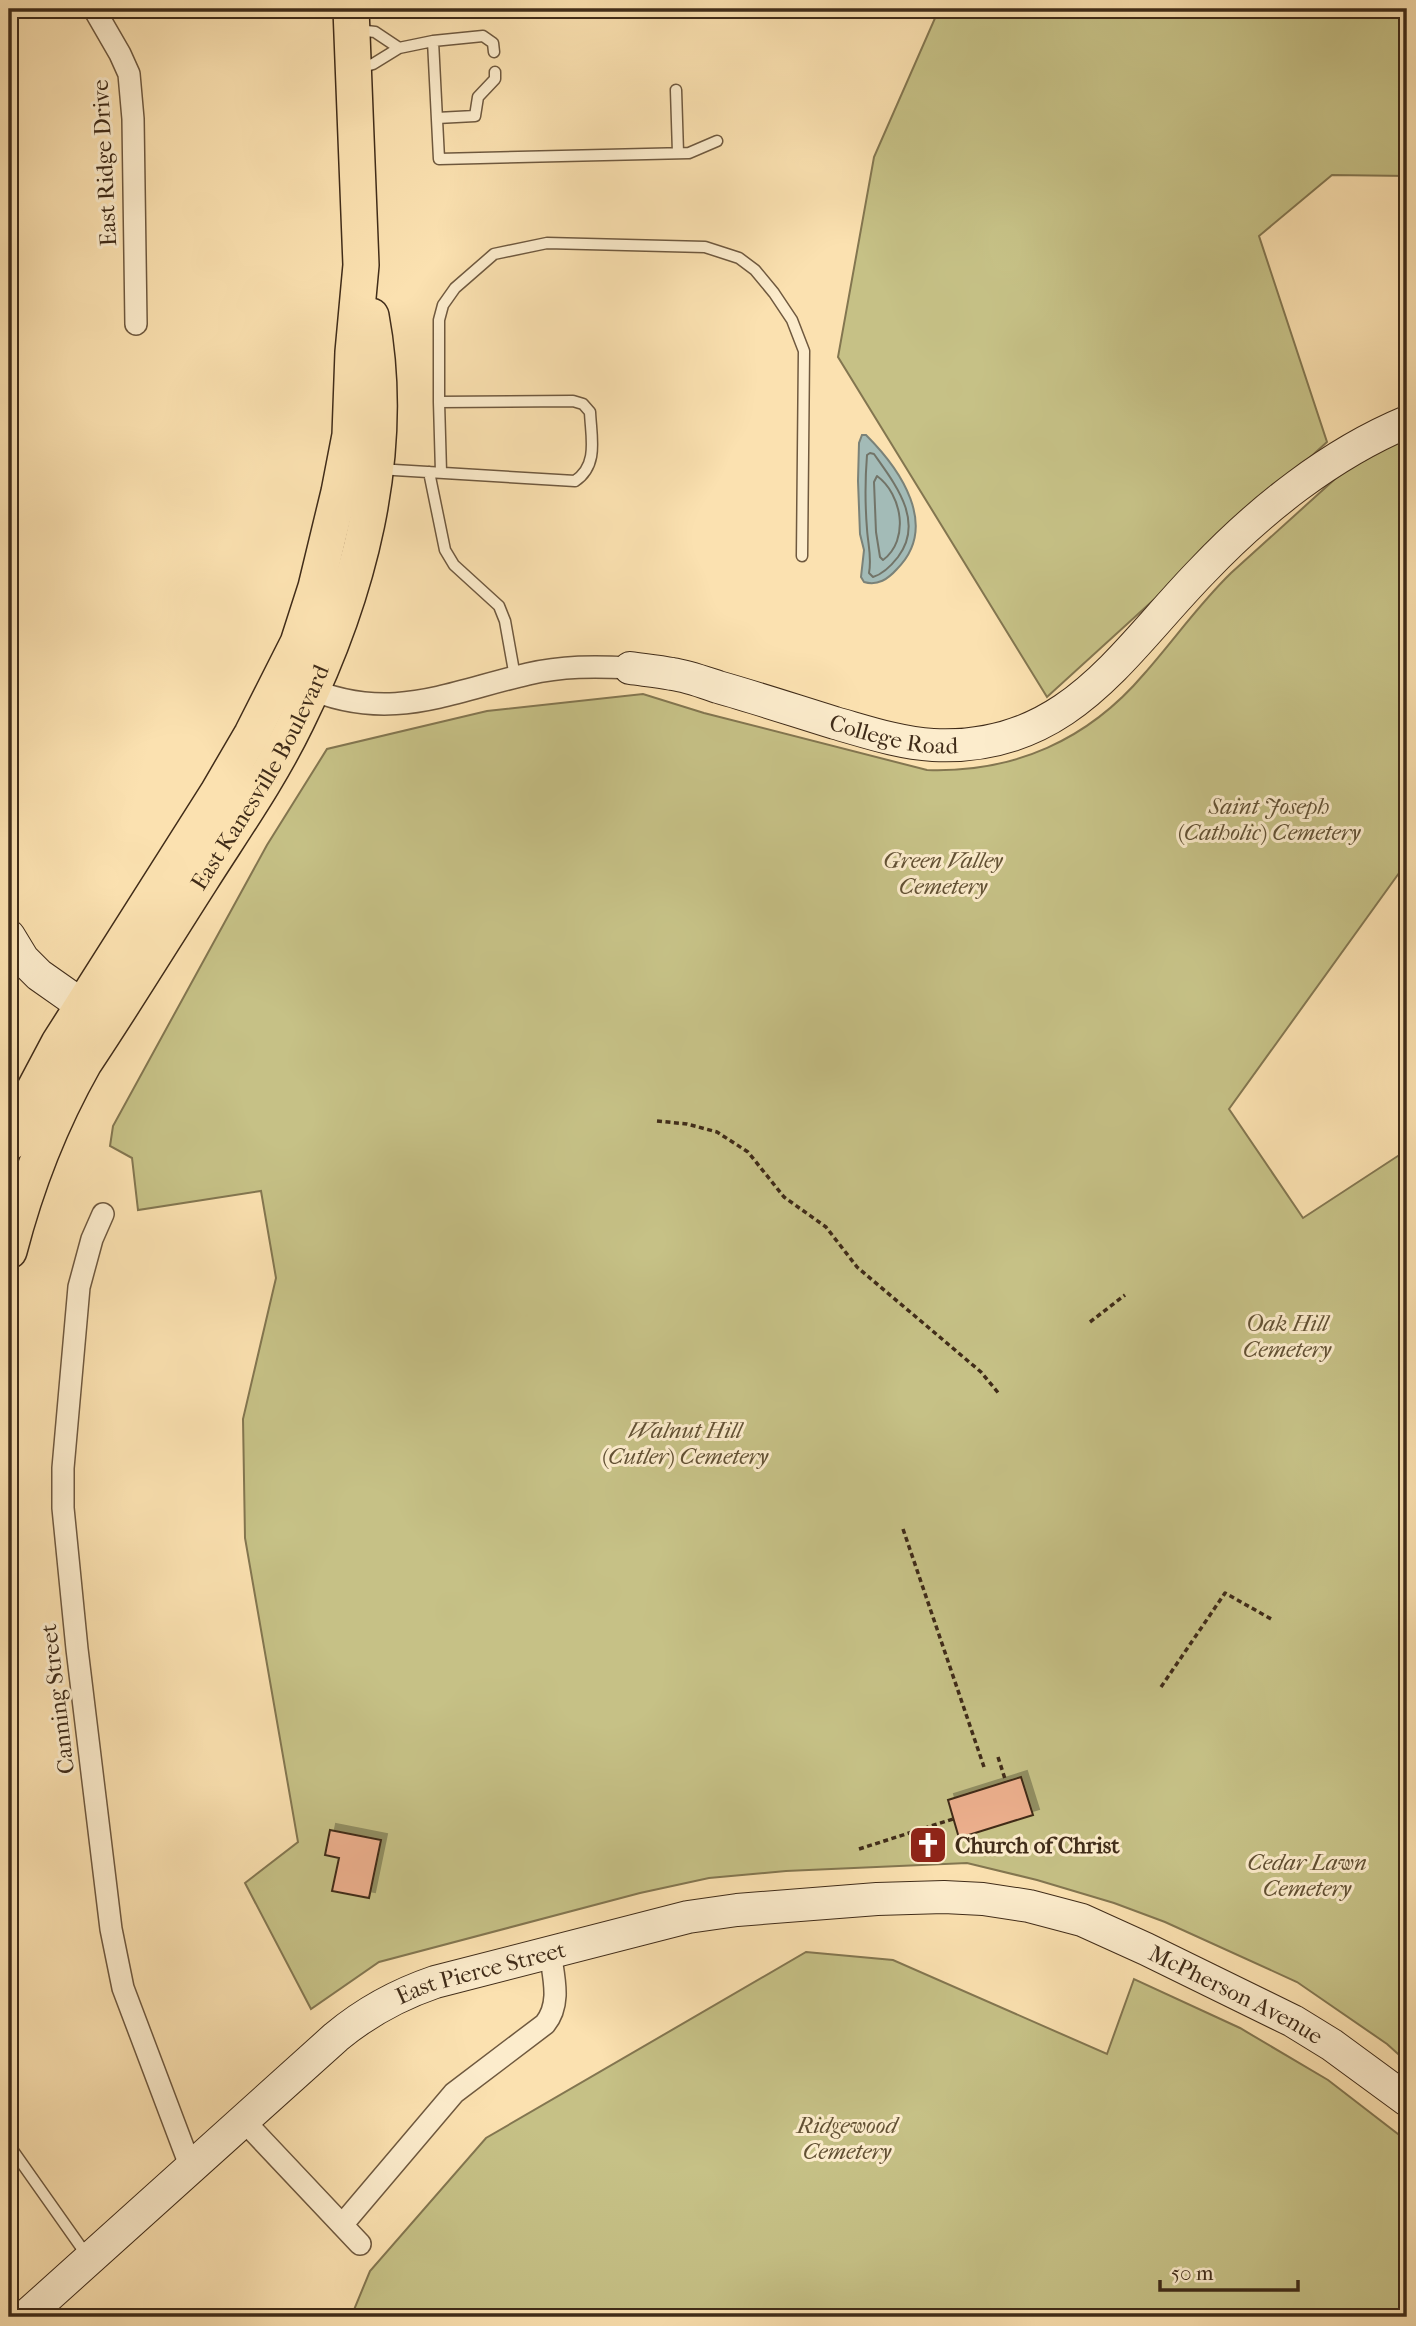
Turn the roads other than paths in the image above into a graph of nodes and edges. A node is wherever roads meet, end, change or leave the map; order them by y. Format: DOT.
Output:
graph roads {
  1 [pos="94,9"];
  2 [pos="352,19"];
  3 [pos="433,41"];
  4 [pos="399,47"];
  5 [pos="494,52"];
  6 [pos="353,70"];
  7 [pos="495,72"];
  8 [pos="676,90"];
  9 [pos="437,118"];
  10 [pos="718,141"];
  11 [pos="678,153"];
  12 [pos="361,265"];
  13 [pos="136,324"];
  14 [pos="439,402"];
  15 [pos="1407,422"];
  16 [pos="376,468"];
  17 [pos="435,472"];
  18 [pos="802,556"];
  19 [pos="630,668"];
  20 [pos="515,677"];
  21 [pos="297,683"];
  22 [pos="9,936"];
  23 [pos="96,1015"];
  24 [pos="9,1143"];
  25 [pos="103,1214"];
  26 [pos="9,1251"];
  27 [pos="1050,1912"];
  28 [pos="550,1951"];
  29 [pos="1407,2100"];
  30 [pos="243,2120"];
  31 [pos="9,2145"];
  32 [pos="191,2168"];
  33 [pos="342,2225"];
  34 [pos="360,2244"];
  35 [pos="90,2259"];
  36 [pos="25,2317"];
  1 -- 13 [label="street, East Ridge Drive"];
  2 -- 4 [label="lane"];
  2 -- 6 [label="main road, East Kanesville Boulevard"];
  3 -- 4 [label="lane"];
  3 -- 5 [label="lane"];
  3 -- 9 [label="lane"];
  4 -- 6 [label="lane"];
  6 -- 12 [label="main road, East Kanesville Boulevard"];
  7 -- 9 [label="lane"];
  8 -- 11 [label="lane"];
  9 -- 11 [label="lane"];
  10 -- 11 [label="lane"];
  12 -- 16 [label="main road, East Kanesville Boulevard"];
  12 -- 21 [label="main road, East Kanesville Boulevard"];
  14 -- 17 [label="lane"];
  14 -- 17 [label="lane"];
  14 -- 18 [label="lane"];
  15 -- 19 [label="main road, College Road"];
  16 -- 17 [label="lane"];
  16 -- 21 [label="main road, East Kanesville Boulevard"];
  17 -- 20 [label="lane"];
  19 -- 20 [label="street, College Road"];
  20 -- 21 [label="street, College Road"];
  21 -- 23 [label="main road, East Kanesville Boulevard"];
  22 -- 23 [label="main road"];
  23 -- 24 [label="main road, East Kanesville Boulevard"];
  23 -- 26 [label="main road, East Kanesville Boulevard"];
  25 -- 32 [label="street, Canning Street"];
  27 -- 28 [label="main road, East Pierce Street"];
  27 -- 29 [label="main road, McPherson Avenue"];
  28 -- 30 [label="main road, East Pierce Street"];
  28 -- 33 [label="street"];
  30 -- 32 [label="main road, East Pierce Street"];
  30 -- 33 [label="street"];
  31 -- 35 [label="lane"];
  32 -- 35 [label="main road, East Pierce Street"];
  33 -- 34 [label="street"];
  35 -- 36 [label="main road, East Pierce Street"];
}
